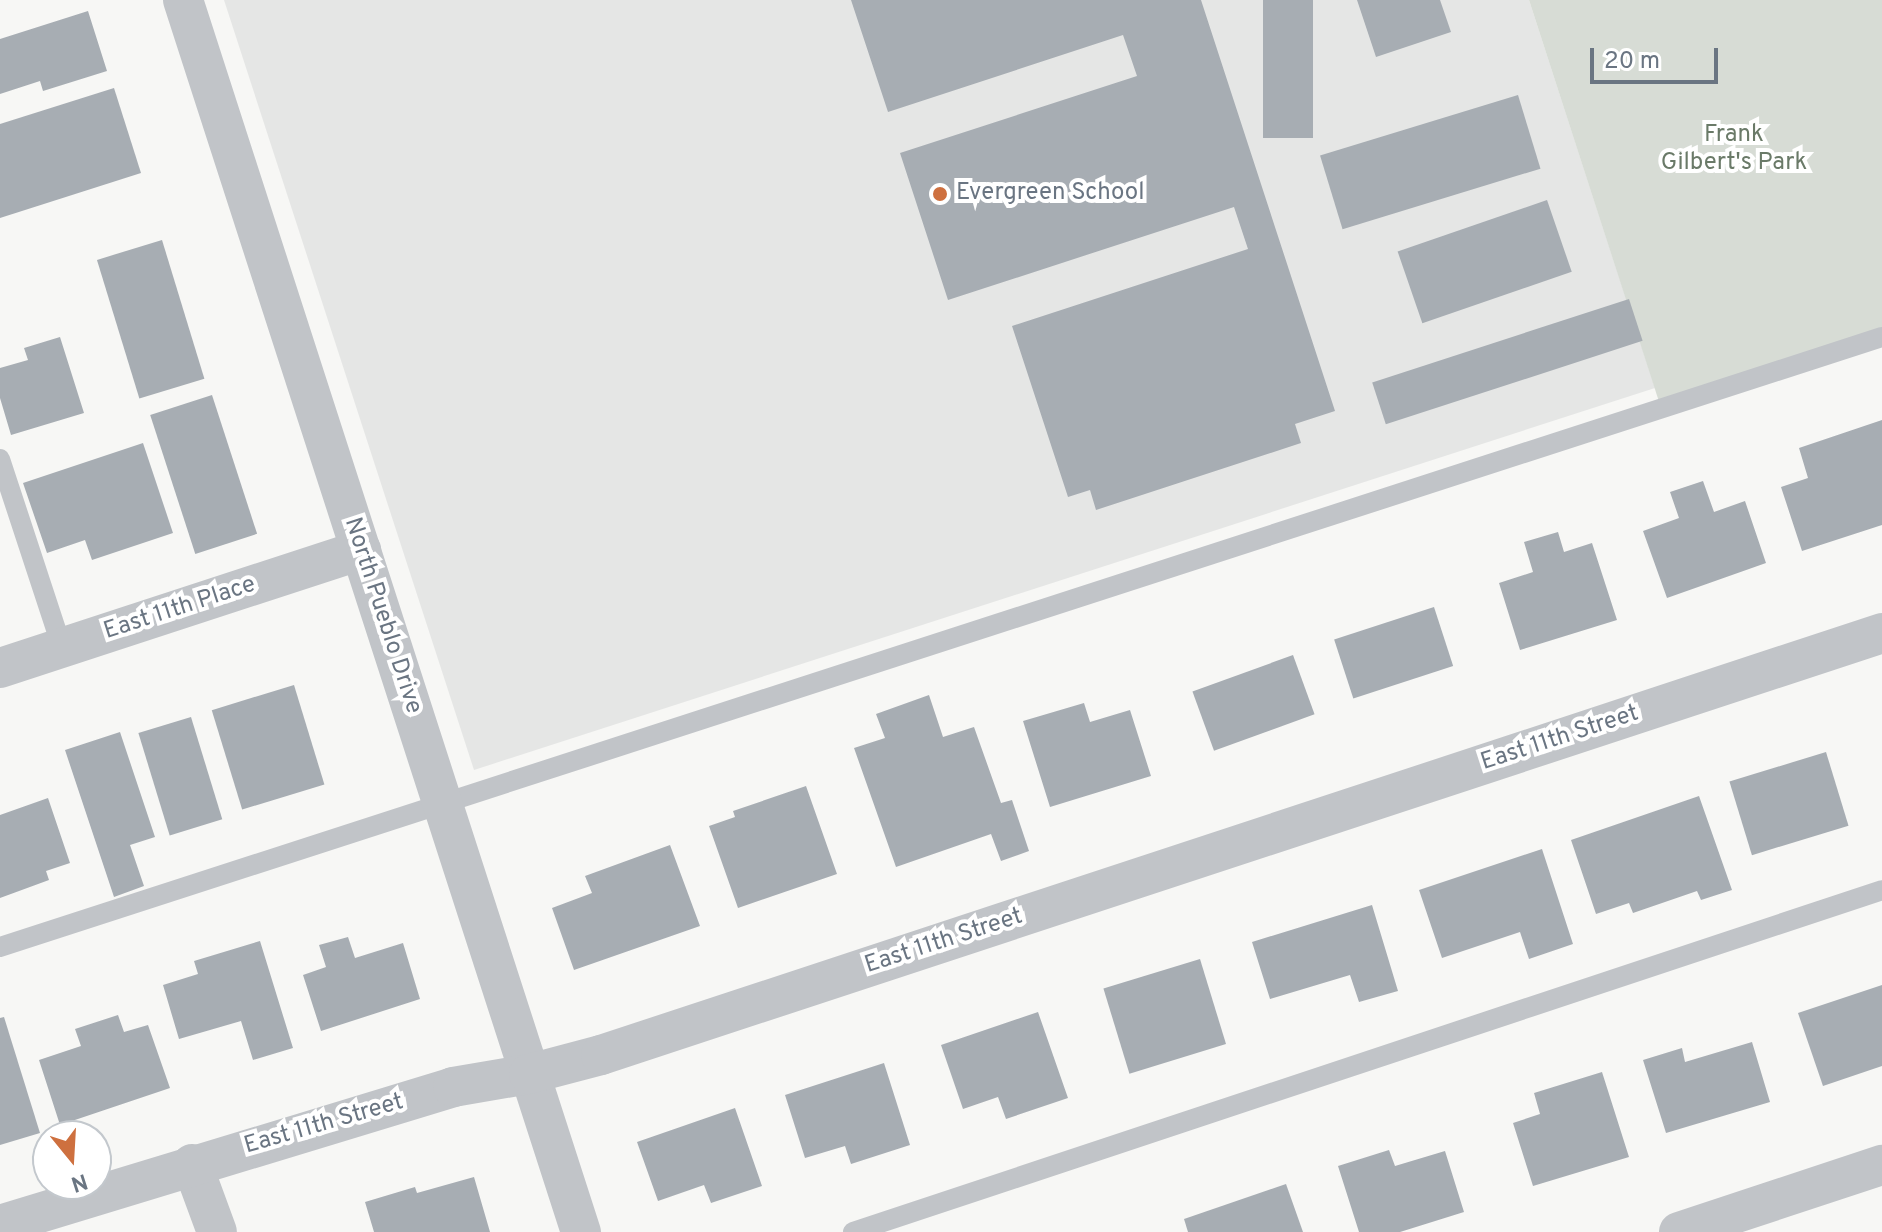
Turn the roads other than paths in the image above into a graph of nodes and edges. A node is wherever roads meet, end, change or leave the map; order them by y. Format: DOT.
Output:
graph roads {
  1 [pos="183,0"];
  2 [pos="1882,337"];
  3 [pos="0,459"];
  4 [pos="361,550"];
  5 [pos="1882,633"];
  6 [pos="62,648"];
  7 [pos="0,668"];
  8 [pos="443,804"];
  9 [pos="1882,890"];
  10 [pos="0,947"];
  11 [pos="529,1074"];
  12 [pos="192,1164"];
  13 [pos="1882,1165"];
  14 [pos="0,1225"];
  15 [pos="217,1232"];
  16 [pos="581,1232"];
  17 [pos="853,1232"];
  18 [pos="1679,1232"];
  1 -- 4 [label="street, North Pueblo Drive"];
  2 -- 8 [label="lane"];
  3 -- 6 [label="lane"];
  4 -- 6 [label="street, East 11th Place"];
  4 -- 8 [label="street, North Pueblo Drive"];
  5 -- 11 [label="street, East 11th Street"];
  6 -- 7 [label="street, East 11th Place"];
  8 -- 10 [label="lane"];
  8 -- 11 [label="street, North Pueblo Drive"];
  9 -- 17 [label="lane"];
  11 -- 12 [label="street, East 11th Street"];
  11 -- 16 [label="street, North Pueblo Drive"];
  12 -- 14 [label="street, East 11th Street"];
  12 -- 15 [label="street"];
  13 -- 18 [label="street"];
}
